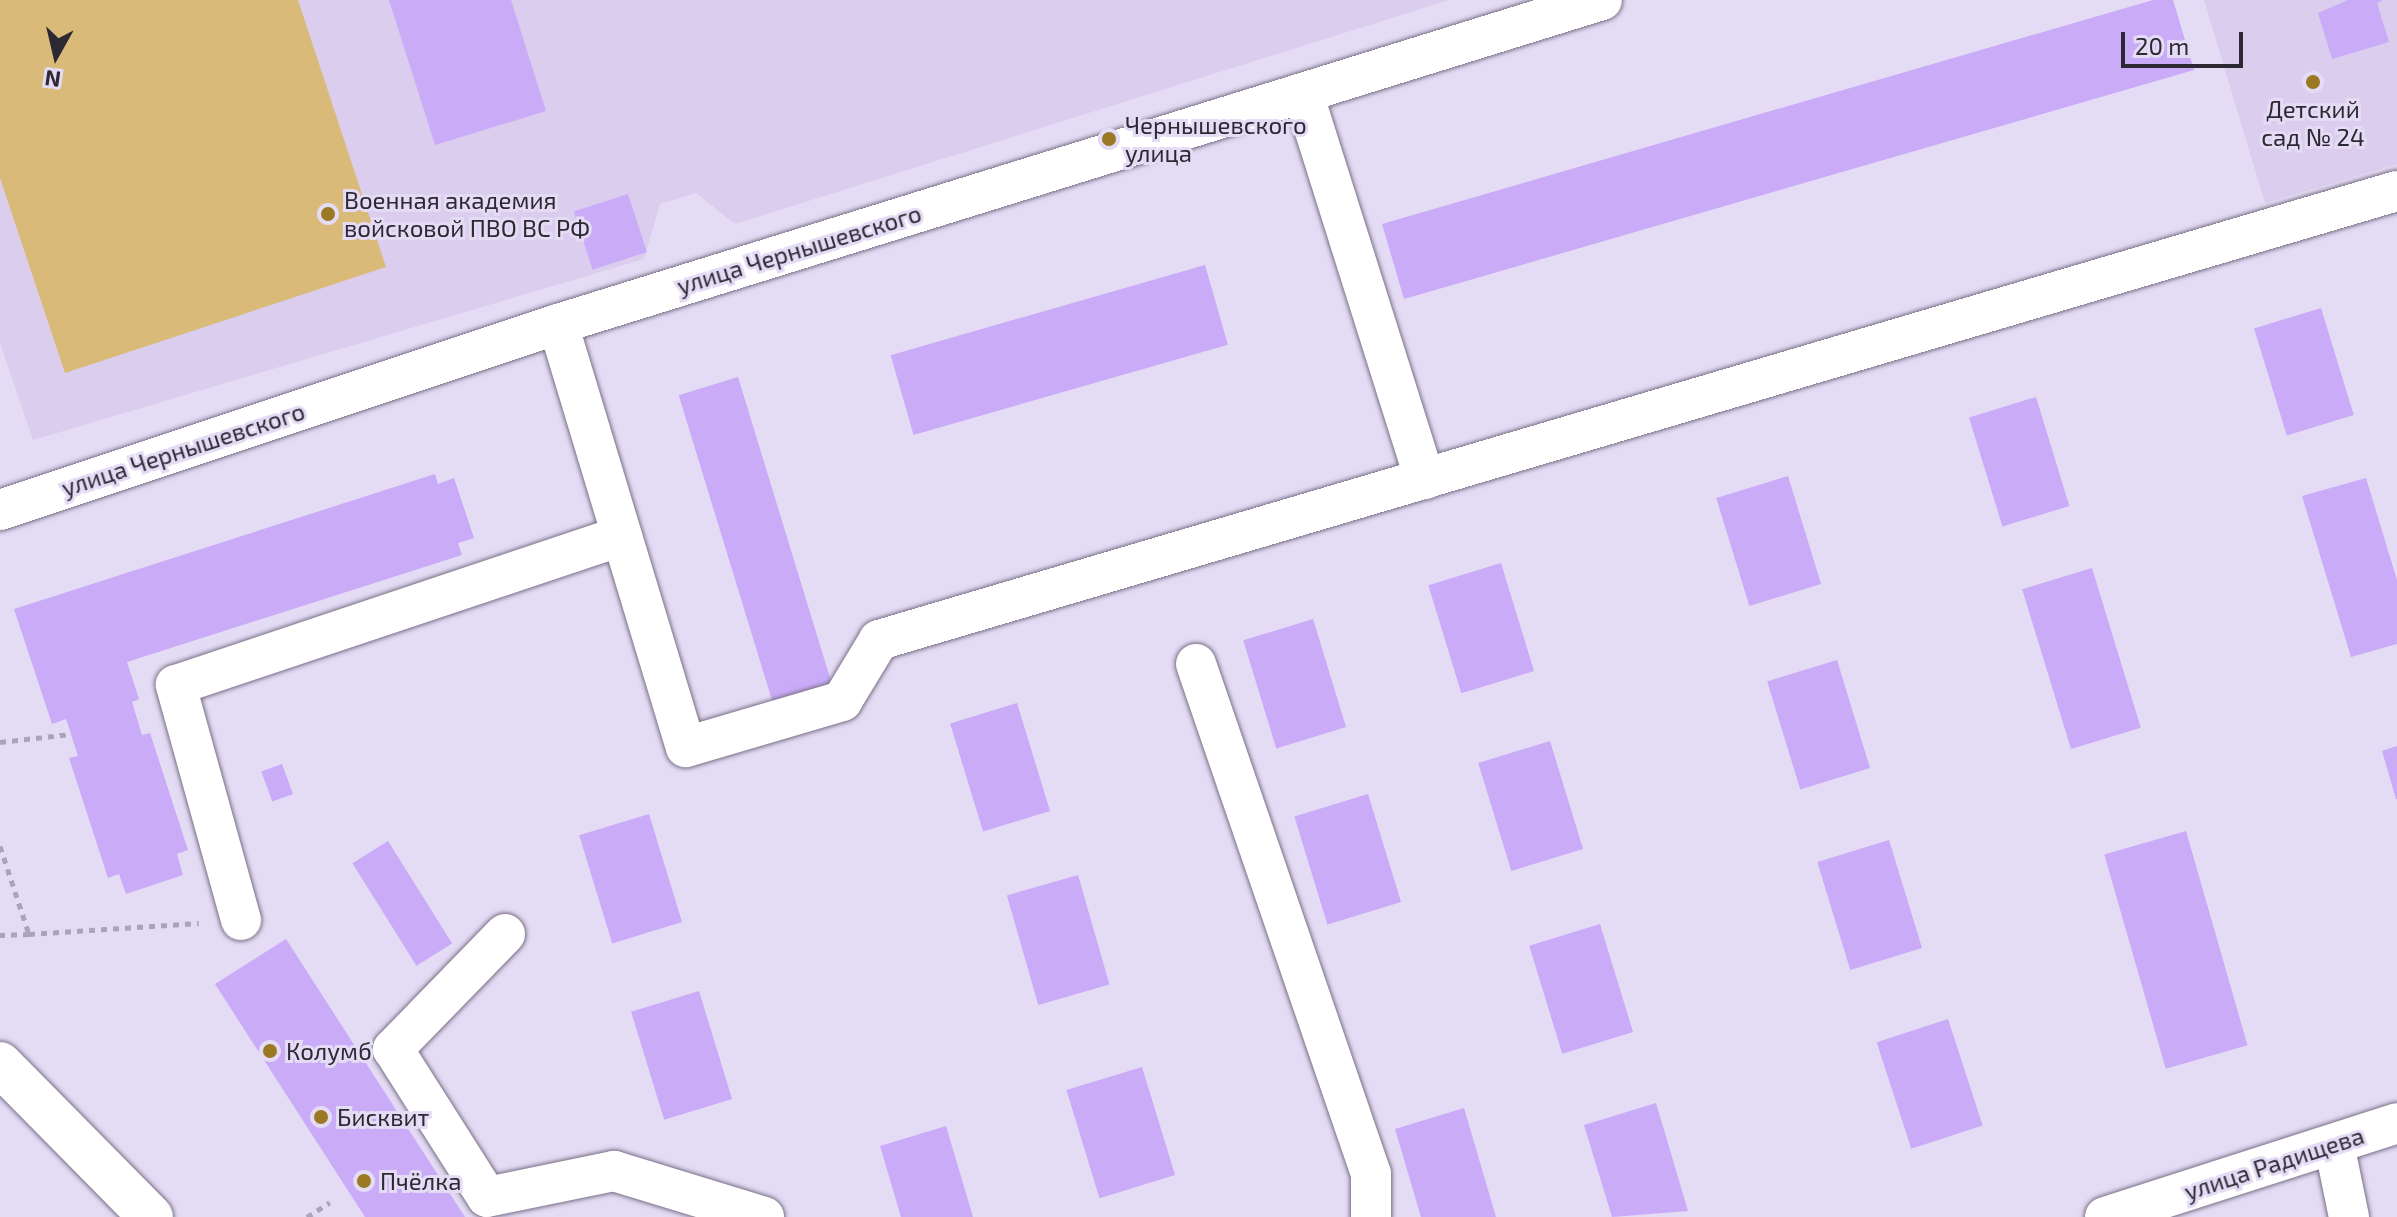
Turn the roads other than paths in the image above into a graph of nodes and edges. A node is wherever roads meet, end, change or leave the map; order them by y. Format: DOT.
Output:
graph roads {
  1 [pos="1602,0"];
  2 [pos="1303,93"];
  3 [pos="2397,191"];
  4 [pos="558,324"];
  5 [pos="1425,479"];
  6 [pos="0,510"];
  7 [pos="622,536"];
  8 [pos="1196,664"];
  9 [pos="241,920"];
  10 [pos="505,934"];
  11 [pos="7,1082"];
  12 [pos="2397,1123"];
  13 [pos="2334,1144"];
  14 [pos="151,1217"];
  15 [pos="764,1217"];
  16 [pos="1371,1217"];
  17 [pos="2105,1217"];
  18 [pos="2349,1217"];
  1 -- 2 [label="street, улица Чернышевского"];
  2 -- 4 [label="street, улица Чернышевского"];
  2 -- 5 [label="street"];
  3 -- 5 [label="street"];
  4 -- 6 [label="street, улица Чернышевского"];
  4 -- 7 [label="street"];
  5 -- 7 [label="street"];
  7 -- 9 [label="street"];
  8 -- 16 [label="street"];
  10 -- 15 [label="street"];
  11 -- 14 [label="main road"];
  12 -- 13 [label="street, улица Радищева"];
  13 -- 17 [label="street, улица Радищева"];
  13 -- 18 [label="street"];
}
